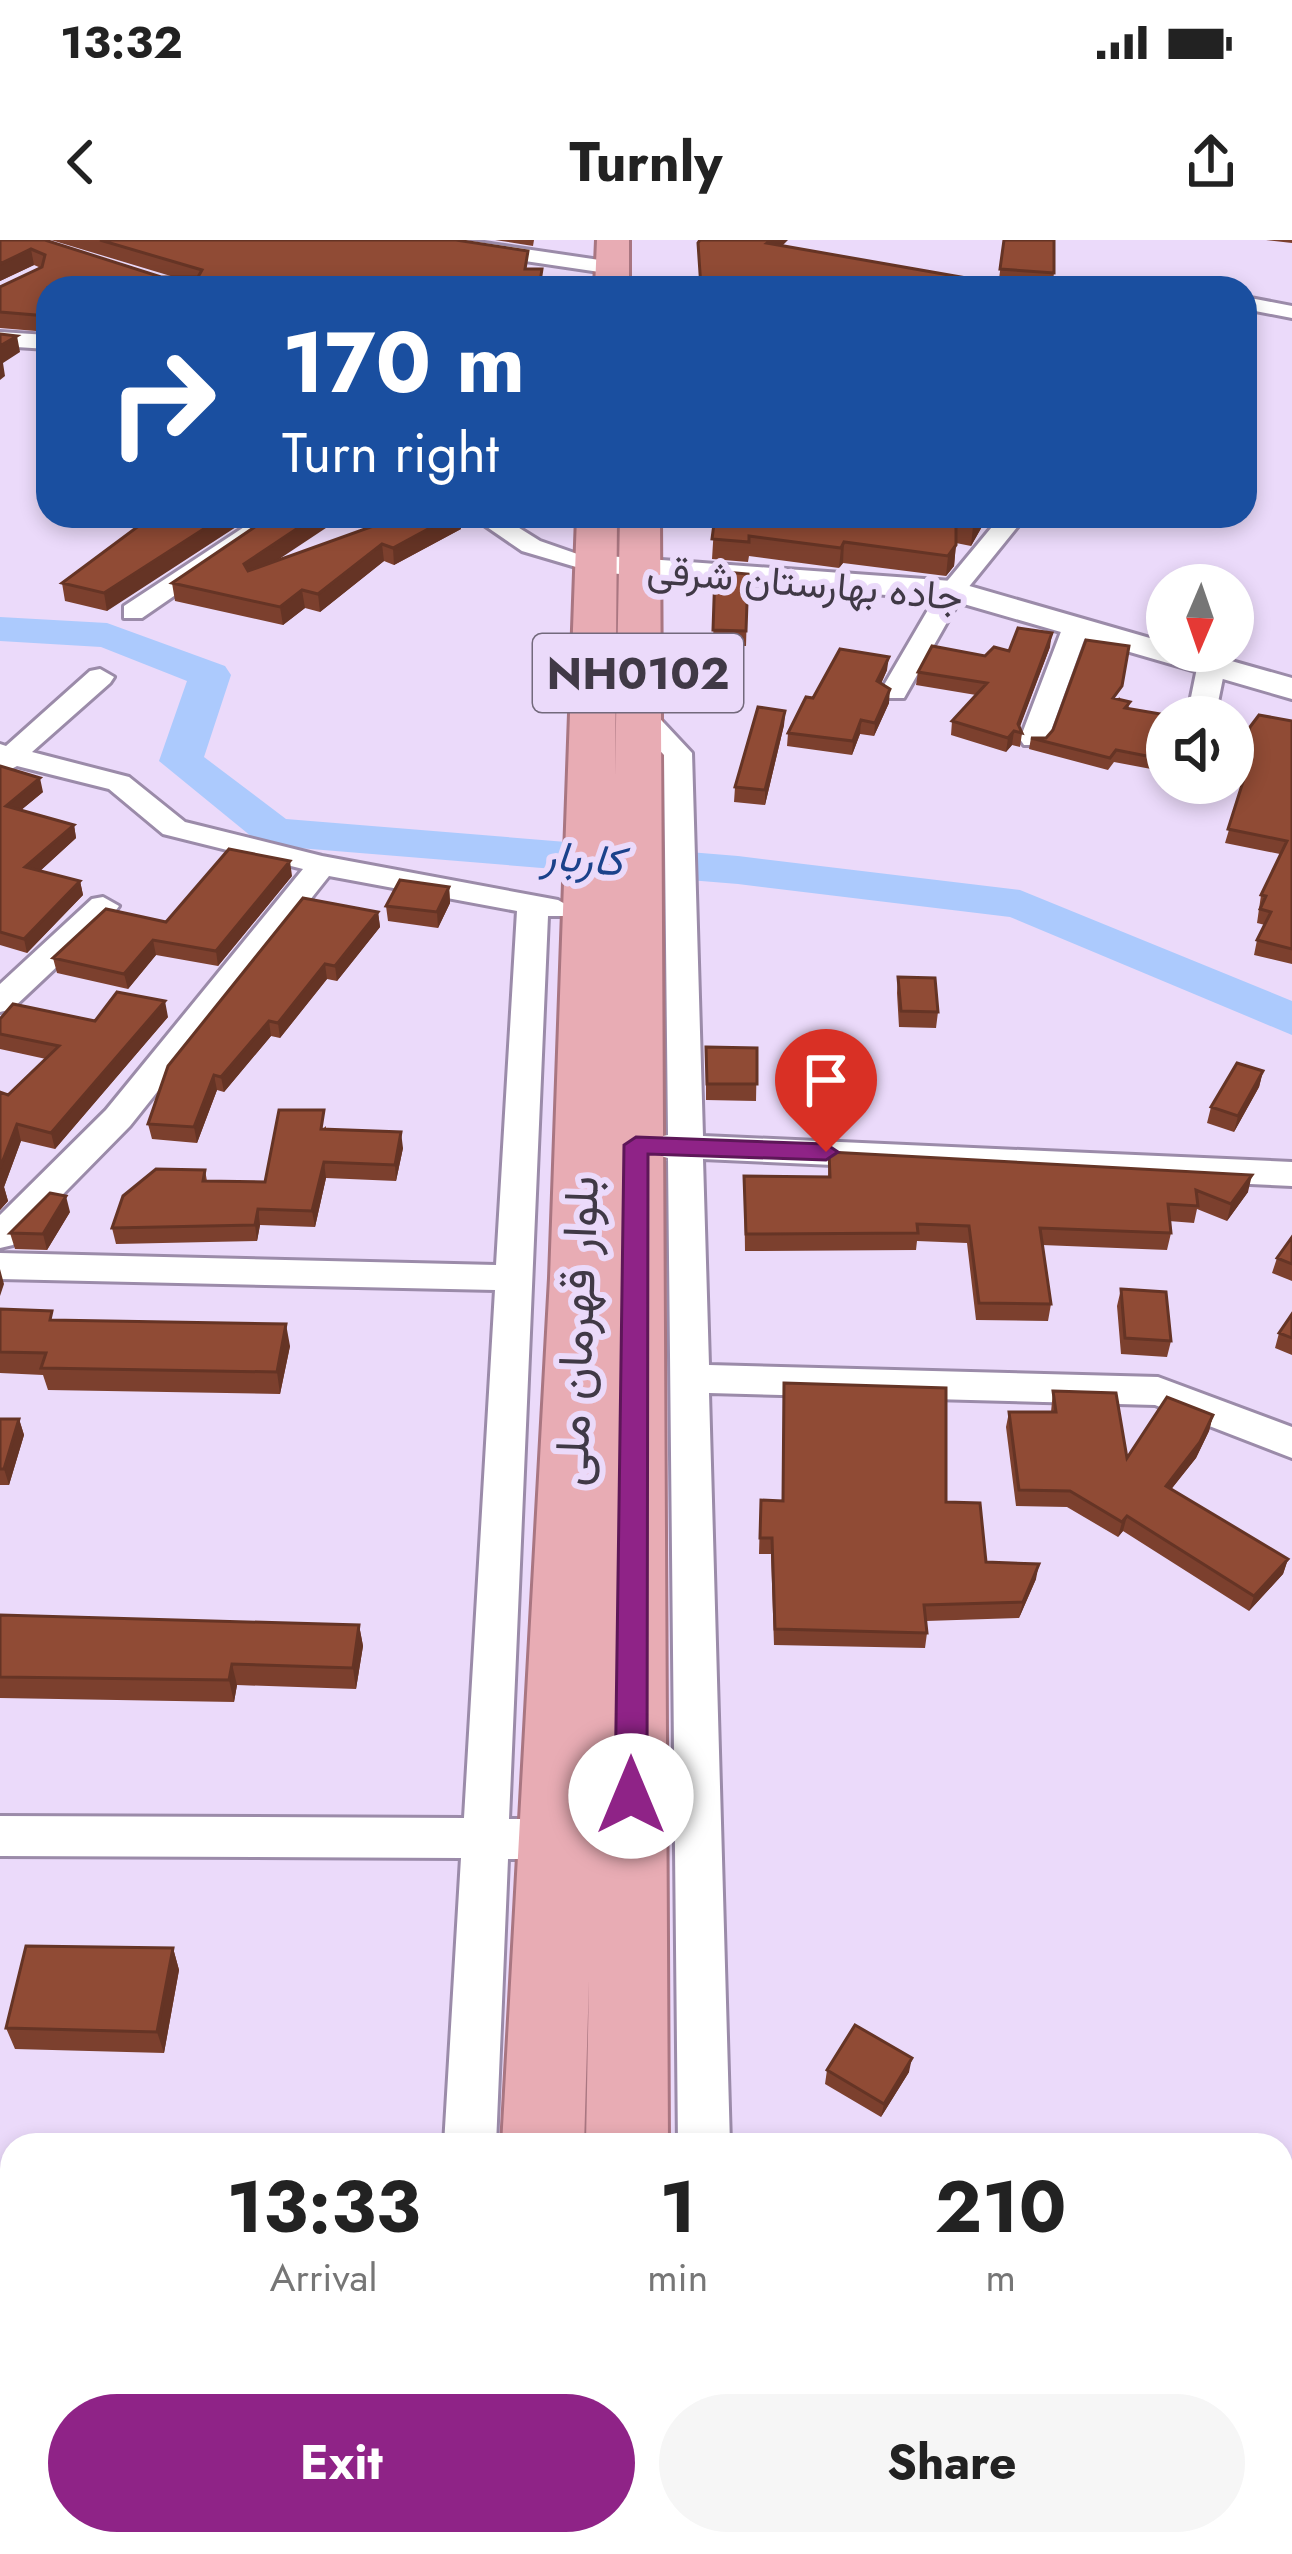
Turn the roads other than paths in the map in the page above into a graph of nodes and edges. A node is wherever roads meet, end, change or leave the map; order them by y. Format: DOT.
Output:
graph roads {
  1 [pos="423,240"];
  2 [pos="644,240"];
  3 [pos="613,265"];
  4 [pos="644,276"];
  5 [pos="1257,305"];
  6 [pos="1292,312"];
  7 [pos="0,340"];
  8 [pos="36,342"];
  9 [pos="260,528"];
  10 [pos="503,528"];
  11 [pos="596,528"];
  12 [pos="640,528"];
  13 [pos="1005,528"];
  14 [pos="593,564"];
  15 [pos="639,567"];
  16 [pos="952,591"];
  17 [pos="133,612"];
  18 [pos="1075,629"];
  19 [pos="1146,649"];
  20 [pos="1226,672"];
  21 [pos="100,676"];
  22 [pos="1292,689"];
  23 [pos="894,692"];
  24 [pos="1034,739"];
  25 [pos="4,758"];
  26 [pos="635,830"];
  27 [pos="322,866"];
  28 [pos="605,904"];
  29 [pos="104,906"];
  30 [pos="0,1002"];
  31 [pos="662,1146"];
  32 [pos="1292,1174"];
  33 [pos="0,1236"];
  34 [pos="0,1266"];
  35 [pos="517,1278"];
  36 [pos="693,1379"];
  37 [pos="1292,1443"];
  38 [pos="0,1836"];
  39 [pos="487,1838"];
  40 [pos="553,1839"];
  41 [pos="631,1841"];
  42 [pos="471,2133"];
  43 [pos="543,2133"];
  44 [pos="627,2133"];
  45 [pos="704,2133"];
  1 -- 3 [label="street"];
  2 -- 4 [label="highway"];
  5 -- 6 [label="street"];
  7 -- 8 [label="street"];
  9 -- 17 [label="street"];
  10 -- 14 [label="street"];
  11 -- 14 [label="highway, بلوار قهرمان ملی / NH0102"];
  12 -- 15 [label="highway, بلوار قهرمان ملی / NH0102"];
  13 -- 16 [label="street"];
  14 -- 15 [label="street, جاده بهارستان شرقی"];
  14 -- 26 [label="highway, بلوار قهرمان ملی / NH0102"];
  15 -- 16 [label="street, جاده بهارستان شرقی"];
  15 -- 26 [label="highway, بلوار قهرمان ملی / NH0102"];
  16 -- 18 [label="street, جاده بهارستان شرقی"];
  16 -- 23 [label="street"];
  18 -- 19 [label="street, جاده بهارستان شرقی"];
  18 -- 24 [label="street"];
  20 -- 22 [label="street, جاده بهارستان شرقی"];
  21 -- 25 [label="street"];
  25 -- 27 [label="street"];
  26 -- 28 [label="highway, بلوار قهرمان ملی / NH0102"];
  27 -- 28 [label="street"];
  27 -- 33 [label="street"];
  28 -- 31 [label="highway, بلوار قهرمان ملی / NH0102"];
  28 -- 35 [label="street"];
  28 -- 40 [label="highway, بلوار قهرمان ملی / NH0102"];
  29 -- 30 [label="street"];
  31 -- 32 [label="street"];
  31 -- 36 [label="street"];
  31 -- 41 [label="highway, بلوار قهرمان ملی / NH0102"];
  34 -- 35 [label="street"];
  35 -- 39 [label="street"];
  36 -- 37 [label="street"];
  36 -- 45 [label="street"];
  38 -- 39 [label="street"];
  39 -- 40 [label="street"];
  39 -- 42 [label="street"];
  40 -- 41 [label="street"];
  40 -- 43 [label="highway, بلوار قهرمان ملی / NH0102"];
  41 -- 44 [label="highway, بلوار قهرمان ملی / NH0102"];
}
